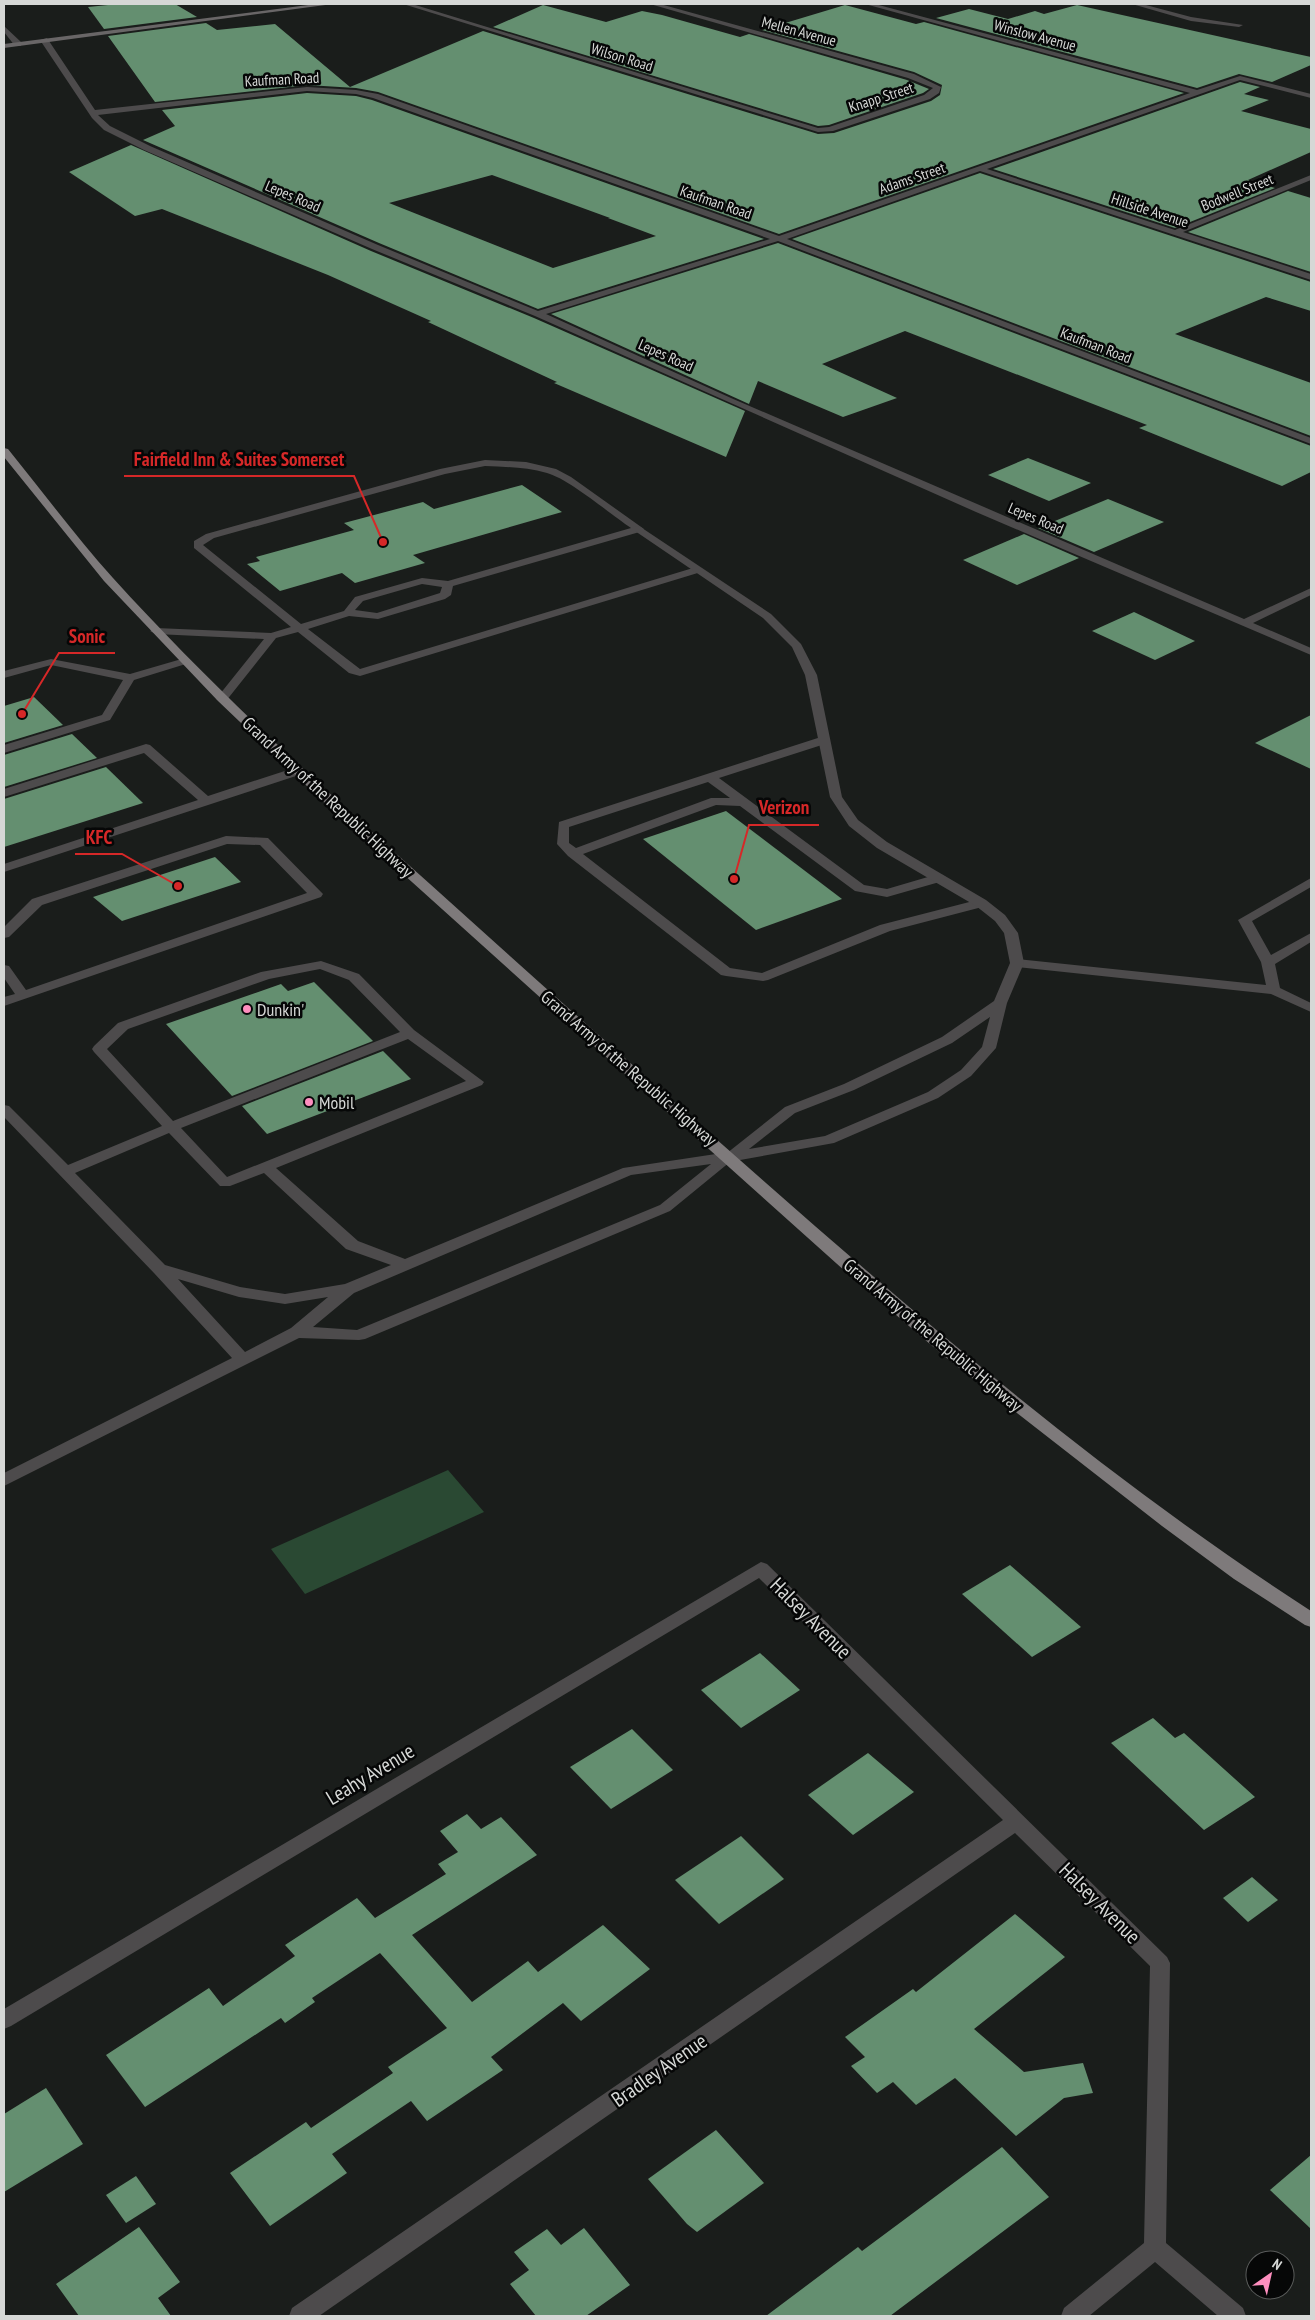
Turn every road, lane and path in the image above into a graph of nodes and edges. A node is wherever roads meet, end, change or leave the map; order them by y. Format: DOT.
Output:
graph roads {
  1 [pos="330,4"];
  2 [pos="406,4"];
  3 [pos="653,4"];
  4 [pos="868,4"];
  5 [pos="1135,4"];
  6 [pos="1238,25"];
  7 [pos="4,28"];
  8 [pos="44,40"];
  9 [pos="18,44"];
  10 [pos="4,46"];
  11 [pos="1311,85"];
  12 [pos="936,87"];
  13 [pos="1196,92"];
  14 [pos="1293,92"];
  15 [pos="1311,96"];
  16 [pos="93,113"];
  17 [pos="830,129"];
  18 [pos="980,169"];
  19 [pos="1311,178"];
  20 [pos="1174,233"];
  21 [pos="778,239"];
  22 [pos="1311,277"];
  23 [pos="538,314"];
  24 [pos="1311,441"];
  25 [pos="4,451"];
  26 [pos="639,529"];
  27 [pos="697,570"];
  28 [pos="448,584"];
  29 [pos="1311,591"];
  30 [pos="348,614"];
  31 [pos="1245,623"];
  32 [pos="300,628"];
  33 [pos="156,631"];
  34 [pos="272,636"];
  35 [pos="1311,652"];
  36 [pos="185,661"];
  37 [pos="4,675"];
  38 [pos="130,678"];
  39 [pos="222,699"];
  40 [pos="824,740"];
  41 [pos="4,749"];
  42 [pos="298,771"];
  43 [pos="711,778"];
  44 [pos="4,793"];
  45 [pos="206,801"];
  46 [pos="744,802"];
  47 [pos="573,853"];
  48 [pos="4,868"];
  49 [pos="938,878"];
  50 [pos="1311,882"];
  51 [pos="981,903"];
  52 [pos="4,934"];
  53 [pos="1311,937"];
  54 [pos="1268,962"];
  55 [pos="1017,963"];
  56 [pos="4,969"];
  57 [pos="1274,990"];
  58 [pos="23,995"];
  59 [pos="4,1002"];
  60 [pos="1000,1003"];
  61 [pos="1311,1008"];
  62 [pos="409,1033"];
  63 [pos="4,1109"];
  64 [pos="171,1127"];
  65 [pos="729,1157"];
  66 [pos="266,1168"];
  67 [pos="65,1172"];
  68 [pos="407,1265"];
  69 [pos="160,1269"];
  70 [pos="348,1290"];
  71 [pos="297,1332"];
  72 [pos="242,1360"];
  73 [pos="4,1480"];
  74 [pos="761,1569"];
  75 [pos="1311,1620"];
  76 [pos="1017,1821"];
  77 [pos="4,2020"];
  78 [pos="1155,2248"];
  79 [pos="300,2316"];
  80 [pos="1072,2316"];
  81 [pos="1235,2316"];
  1 -- 8 [label="street"];
  2 -- 17 [label="street, Wilson Road"];
  3 -- 12 [label="street, Mellen Avenue"];
  4 -- 13 [label="street, Winslow Avenue"];
  5 -- 6 [label="street"];
  7 -- 9 [label="street"];
  8 -- 9 [label="street"];
  8 -- 16 [label="street, Lepes Road"];
  9 -- 10 [label="street"];
  11 -- 14 [label="street"];
  12 -- 17 [label="street, Knapp Street"];
  13 -- 14 [label="street, Adams Street"];
  13 -- 18 [label="street, Adams Street"];
  14 -- 15 [label="street, Adams Street"];
  16 -- 21 [label="street, Kaufman Road"];
  16 -- 23 [label="street, Lepes Road"];
  18 -- 20 [label="street, Hillside Avenue"];
  18 -- 21 [label="street, Adams Street"];
  19 -- 20 [label="street, Bodwell Street"];
  20 -- 22 [label="street, Hillside Avenue"];
  21 -- 23 [label="street, Adams Street"];
  21 -- 24 [label="street, Kaufman Road"];
  23 -- 31 [label="street, Lepes Road"];
  25 -- 33 [label="main road, Grand Army of the Republic Highway"];
  26 -- 27 [label="street"];
  26 -- 28 [label="street"];
  26 -- 32 [label="street"];
  27 -- 32 [label="street"];
  27 -- 40 [label="street"];
  28 -- 30 [label="street"];
  28 -- 30 [label="street"];
  29 -- 31 [label="street"];
  30 -- 32 [label="street"];
  31 -- 35 [label="street, Lepes Road"];
  32 -- 34 [label="street"];
  33 -- 34 [label="street"];
  33 -- 36 [label="main road, Grand Army of the Republic Highway"];
  34 -- 39 [label="street"];
  36 -- 38 [label="street"];
  36 -- 39 [label="main road, Grand Army of the Republic Highway"];
  37 -- 38 [label="street"];
  38 -- 41 [label="street"];
  39 -- 42 [label="main road, Grand Army of the Republic Highway"];
  40 -- 43 [label="street"];
  40 -- 49 [label="street"];
  42 -- 45 [label="street"];
  42 -- 65 [label="main road, Grand Army of the Republic Highway"];
  43 -- 46 [label="street"];
  43 -- 47 [label="street"];
  44 -- 45 [label="street"];
  45 -- 48 [label="street"];
  46 -- 47 [label="street"];
  46 -- 49 [label="street"];
  47 -- 51 [label="street"];
  49 -- 51 [label="street"];
  50 -- 54 [label="street"];
  51 -- 55 [label="street"];
  52 -- 58 [label="street"];
  53 -- 54 [label="street"];
  54 -- 57 [label="street"];
  55 -- 57 [label="street"];
  55 -- 60 [label="street"];
  56 -- 58 [label="street"];
  57 -- 61 [label="street"];
  58 -- 59 [label="street"];
  60 -- 65 [label="street"];
  60 -- 65 [label="street"];
  62 -- 64 [label="street"];
  62 -- 64 [label="street"];
  62 -- 66 [label="street"];
  63 -- 67 [label="street"];
  64 -- 66 [label="street"];
  64 -- 67 [label="street"];
  65 -- 68 [label="street"];
  65 -- 71 [label="street"];
  65 -- 75 [label="main road, Grand Army of the Republic Highway"];
  66 -- 68 [label="street"];
  67 -- 69 [label="street"];
  68 -- 70 [label="street"];
  69 -- 70 [label="street"];
  69 -- 72 [label="street"];
  70 -- 71 [label="street"];
  71 -- 72 [label="street"];
  72 -- 73 [label="street"];
  74 -- 76 [label="street, Halsey Avenue"];
  74 -- 77 [label="street, Leahy Avenue"];
  76 -- 78 [label="street, Halsey Avenue"];
  76 -- 79 [label="street, Bradley Avenue"];
  78 -- 80 [label="street"];
  78 -- 81 [label="street"];
}
